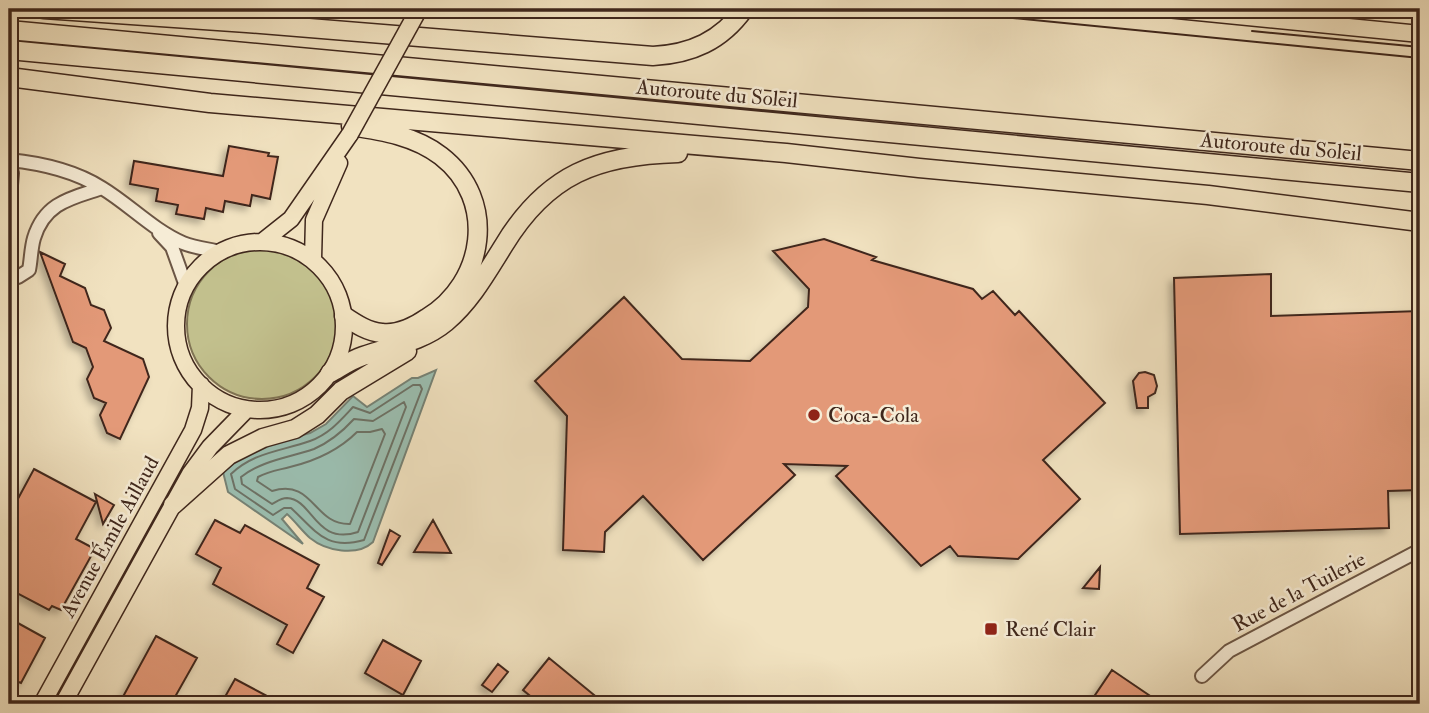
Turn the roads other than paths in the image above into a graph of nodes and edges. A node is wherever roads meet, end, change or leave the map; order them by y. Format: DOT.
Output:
graph roads {
  1 [pos="10,9"];
  2 [pos="44,9"];
  3 [pos="419,9"];
  4 [pos="744,9"];
  5 [pos="1167,9"];
  6 [pos="9,24"];
  7 [pos="9,30"];
  8 [pos="1420,34"];
  9 [pos="9,50"];
  10 [pos="9,77"];
  11 [pos="210,103"];
  12 [pos="350,134"];
  13 [pos="9,160"];
  14 [pos="1420,161"];
  15 [pos="9,167"];
  16 [pos="919,169"];
  17 [pos="1420,183"];
  18 [pos="102,188"];
  19 [pos="9,209"];
  20 [pos="1420,222"];
  21 [pos="152,225"];
  22 [pos="262,242"];
  23 [pos="221,252"];
  24 [pos="313,259"];
  25 [pos="9,278"];
  26 [pos="186,286"];
  27 [pos="344,316"];
  28 [pos="437,329"];
  29 [pos="330,373"];
  30 [pos="201,385"];
  31 [pos="247,409"];
  32 [pos="173,505"];
  33 [pos="1420,550"];
  34 [pos="1202,676"];
  35 [pos="42,704"];
  36 [pos="63,704"];
  1 -- 6 [label="street"];
  2 -- 4 [label="highway"];
  3 -- 12 [label="main road, bridge"];
  5 -- 8 [label="main road"];
  7 -- 14 [label="highway, Autoroute du Soleil"];
  9 -- 17 [label="highway, Autoroute du Soleil"];
  10 -- 11 [label="highway"];
  11 -- 16 [label="highway"];
  11 -- 27 [label="highway"];
  12 -- 22 [label="main road"];
  12 -- 24 [label="main road"];
  13 -- 18 [label="street"];
  15 -- 19 [label="street"];
  16 -- 20 [label="highway"];
  16 -- 28 [label="highway"];
  18 -- 21 [label="street"];
  18 -- 25 [label="street"];
  21 -- 23 [label="street"];
  21 -- 26 [label="street"];
  22 -- 23 [label="main road"];
  22 -- 24 [label="main road"];
  23 -- 26 [label="main road"];
  24 -- 27 [label="main road"];
  26 -- 30 [label="main road"];
  27 -- 29 [label="main road"];
  28 -- 29 [label="highway"];
  28 -- 32 [label="highway"];
  29 -- 31 [label="main road"];
  30 -- 31 [label="main road"];
  30 -- 35 [label="main road, Avenue Émile Aillaud"];
  31 -- 32 [label="main road, Avenue Émile Aillaud"];
  32 -- 36 [label="main road, Avenue Émile Aillaud"];
  33 -- 34 [label="street, Rue de la Tuilerie"];
}
